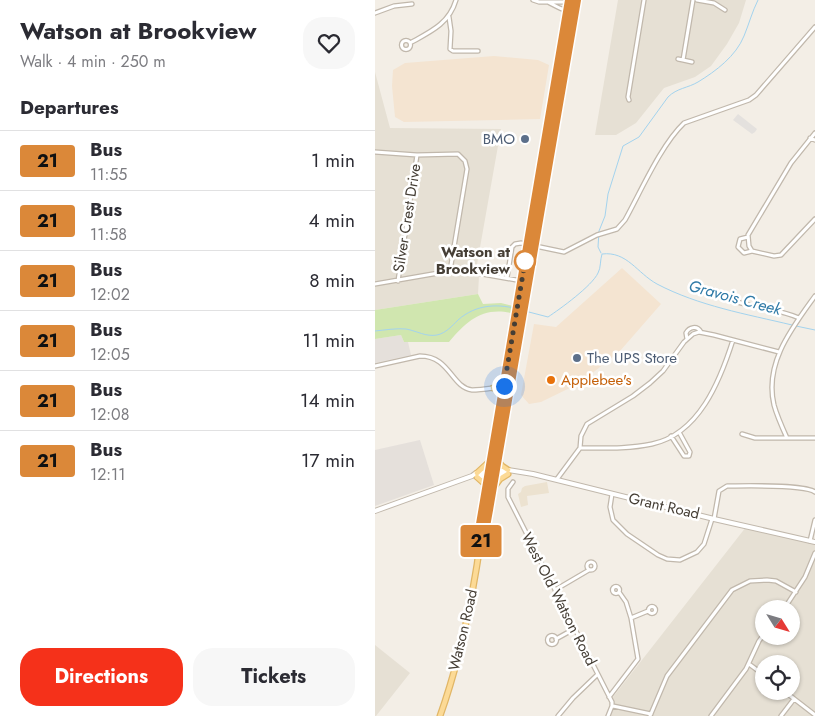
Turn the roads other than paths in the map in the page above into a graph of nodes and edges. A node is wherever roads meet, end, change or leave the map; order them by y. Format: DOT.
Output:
graph roads {
  1 [pos="456,0"];
  2 [pos="533,0"];
  3 [pos="546,0"];
  4 [pos="577,0"];
  5 [pos="644,0"];
  6 [pos="693,0"];
  7 [pos="697,0"];
  8 [pos="569,1"];
  9 [pos="412,4"];
  10 [pos="575,9"];
  11 [pos="567,10"];
  12 [pos="725,10"];
  13 [pos="375,13"];
  14 [pos="449,17"];
  15 [pos="815,27"];
  16 [pos="410,42"];
  17 [pos="478,51"];
  18 [pos="678,59"];
  19 [pos="683,60"];
  20 [pos="692,62"];
  21 [pos="629,100"];
  22 [pos="815,132"];
  23 [pos="810,138"];
  24 [pos="815,140"];
  25 [pos="376,150"];
  26 [pos="417,155"];
  27 [pos="815,219"];
  28 [pos="748,237"];
  29 [pos="528,244"];
  30 [pos="534,246"];
  31 [pos="752,251"];
  32 [pos="450,271"];
  33 [pos="507,278"];
  34 [pos="398,280"];
  35 [pos="521,281"];
  36 [pos="375,284"];
  37 [pos="713,290"];
  38 [pos="815,296"];
  39 [pos="798,320"];
  40 [pos="701,332"];
  41 [pos="687,339"];
  42 [pos="733,340"];
  43 [pos="779,352"];
  44 [pos="375,366"];
  45 [pos="507,382"];
  46 [pos="493,388"];
  47 [pos="502,394"];
  48 [pos="679,432"];
  49 [pos="742,434"];
  50 [pos="671,436"];
  51 [pos="787,438"];
  52 [pos="815,438"];
  53 [pos="580,448"];
  54 [pos="491,460"];
  55 [pos="498,460"];
  56 [pos="510,472"];
  57 [pos="489,473"];
  58 [pos="496,473"];
  59 [pos="475,475"];
  60 [pos="557,479"];
  61 [pos="513,482"];
  62 [pos="487,486"];
  63 [pos="493,490"];
  64 [pos="815,492"];
  65 [pos="612,494"];
  66 [pos="375,511"];
  67 [pos="713,518"];
  68 [pos="815,520"];
  69 [pos="813,541"];
  70 [pos="480,542"];
  71 [pos="815,553"];
  72 [pos="589,570"];
  73 [pos="555,590"];
  74 [pos="619,592"];
  75 [pos="796,592"];
  76 [pos="790,600"];
  77 [pos="648,611"];
  78 [pos="631,618"];
  79 [pos="574,629"];
  80 [pos="556,639"];
  81 [pos="757,645"];
  82 [pos="749,664"];
  83 [pos="755,668"];
  84 [pos="597,675"];
  85 [pos="609,697"];
  86 [pos="793,700"];
  87 [pos="795,700"];
  88 [pos="613,706"];
  89 [pos="651,715"];
  90 [pos="815,715"];
  91 [pos="440,716"];
  92 [pos="558,716"];
  93 [pos="608,716"];
  94 [pos="711,716"];
  95 [pos="781,716"];
  1 -- 14 [label="street"];
  2 -- 3 [label="street"];
  3 -- 8 [label="street"];
  3 -- 11 [label="street"];
  4 -- 10 [label="main road, Watson Road"];
  5 -- 21 [label="street"];
  6 -- 19 [label="street"];
  7 -- 12 [label="street"];
  8 -- 10 [label="street"];
  8 -- 11 [label="main road, Watson Road"];
  9 -- 13 [label="street"];
  10 -- 11 [label="street"];
  10 -- 30 [label="main road, Watson Road"];
  11 -- 29 [label="main road, Watson Road"];
  14 -- 16 [label="street"];
  14 -- 17 [label="street"];
  15 -- 30 [label="street"];
  18 -- 19 [label="street"];
  19 -- 20 [label="street"];
  22 -- 23 [label="street"];
  23 -- 24 [label="street"];
  23 -- 28 [label="street"];
  25 -- 26 [label="street"];
  26 -- 32 [label="street"];
  26 -- 34 [label="street, Silver Crest Drive"];
  27 -- 31 [label="street"];
  28 -- 31 [label="street"];
  28 -- 31 [label="street"];
  29 -- 30 [label="street"];
  29 -- 33 [label="street"];
  29 -- 35 [label="main road, Watson Road"];
  30 -- 45 [label="main road, Watson Road"];
  32 -- 33 [label="street"];
  32 -- 34 [label="street"];
  33 -- 35 [label="street"];
  34 -- 36 [label="street"];
  35 -- 45 [label="main road, Watson Road"];
  37 -- 39 [label="street"];
  38 -- 39 [label="street"];
  39 -- 43 [label="street"];
  40 -- 41 [label="street"];
  40 -- 41 [label="street"];
  40 -- 42 [label="street"];
  41 -- 53 [label="street"];
  42 -- 43 [label="street"];
  42 -- 48 [label="street"];
  43 -- 51 [label="street"];
  44 -- 46 [label="street"];
  45 -- 46 [label="main road"];
  45 -- 47 [label="main road, Watson Road"];
  45 -- 55 [label="main road, Watson Road"];
  46 -- 47 [label="main road"];
  47 -- 54 [label="main road, Watson Road"];
  48 -- 50 [label="street"];
  48 -- 50 [label="street"];
  49 -- 51 [label="street"];
  50 -- 53 [label="street"];
  51 -- 52 [label="street"];
  53 -- 60 [label="street"];
  54 -- 57 [label="main road, Watson Road"];
  54 -- 59 [label="main road"];
  55 -- 56 [label="main road"];
  55 -- 58 [label="main road, Watson Road"];
  56 -- 58 [label="street, Grant Road"];
  56 -- 60 [label="street, Grant Road"];
  56 -- 63 [label="main road"];
  57 -- 58 [label="street, Grant Road"];
  57 -- 59 [label="street, Grant Road"];
  57 -- 62 [label="main road, Watson Road"];
  58 -- 63 [label="main road, Watson Road"];
  59 -- 62 [label="main road"];
  59 -- 66 [label="street, Grant Road"];
  60 -- 65 [label="street, Grant Road"];
  61 -- 73 [label="street, West Old Watson Road"];
  62 -- 70 [label="main road, Watson Road"];
  63 -- 70 [label="main road, Watson Road"];
  64 -- 67 [label="street"];
  65 -- 67 [label="street, Grant Road"];
  65 -- 67 [label="street"];
  67 -- 69 [label="street, Grant Road"];
  68 -- 69 [label="street"];
  70 -- 91 [label="main road, Watson Road"];
  71 -- 75 [label="street"];
  72 -- 73 [label="street"];
  73 -- 79 [label="street, West Old Watson Road"];
  74 -- 78 [label="street"];
  75 -- 76 [label="street"];
  75 -- 89 [label="street"];
  77 -- 78 [label="street"];
  78 -- 85 [label="street"];
  79 -- 80 [label="street"];
  79 -- 84 [label="street, West Old Watson Road"];
  81 -- 82 [label="street"];
  82 -- 83 [label="street"];
  82 -- 94 [label="street"];
  84 -- 85 [label="street, West Old Watson Road"];
  84 -- 92 [label="street"];
  85 -- 88 [label="street, West Old Watson Road"];
  86 -- 95 [label="street"];
  87 -- 90 [label="street"];
  88 -- 89 [label="street"];
  88 -- 93 [label="street"];
}
